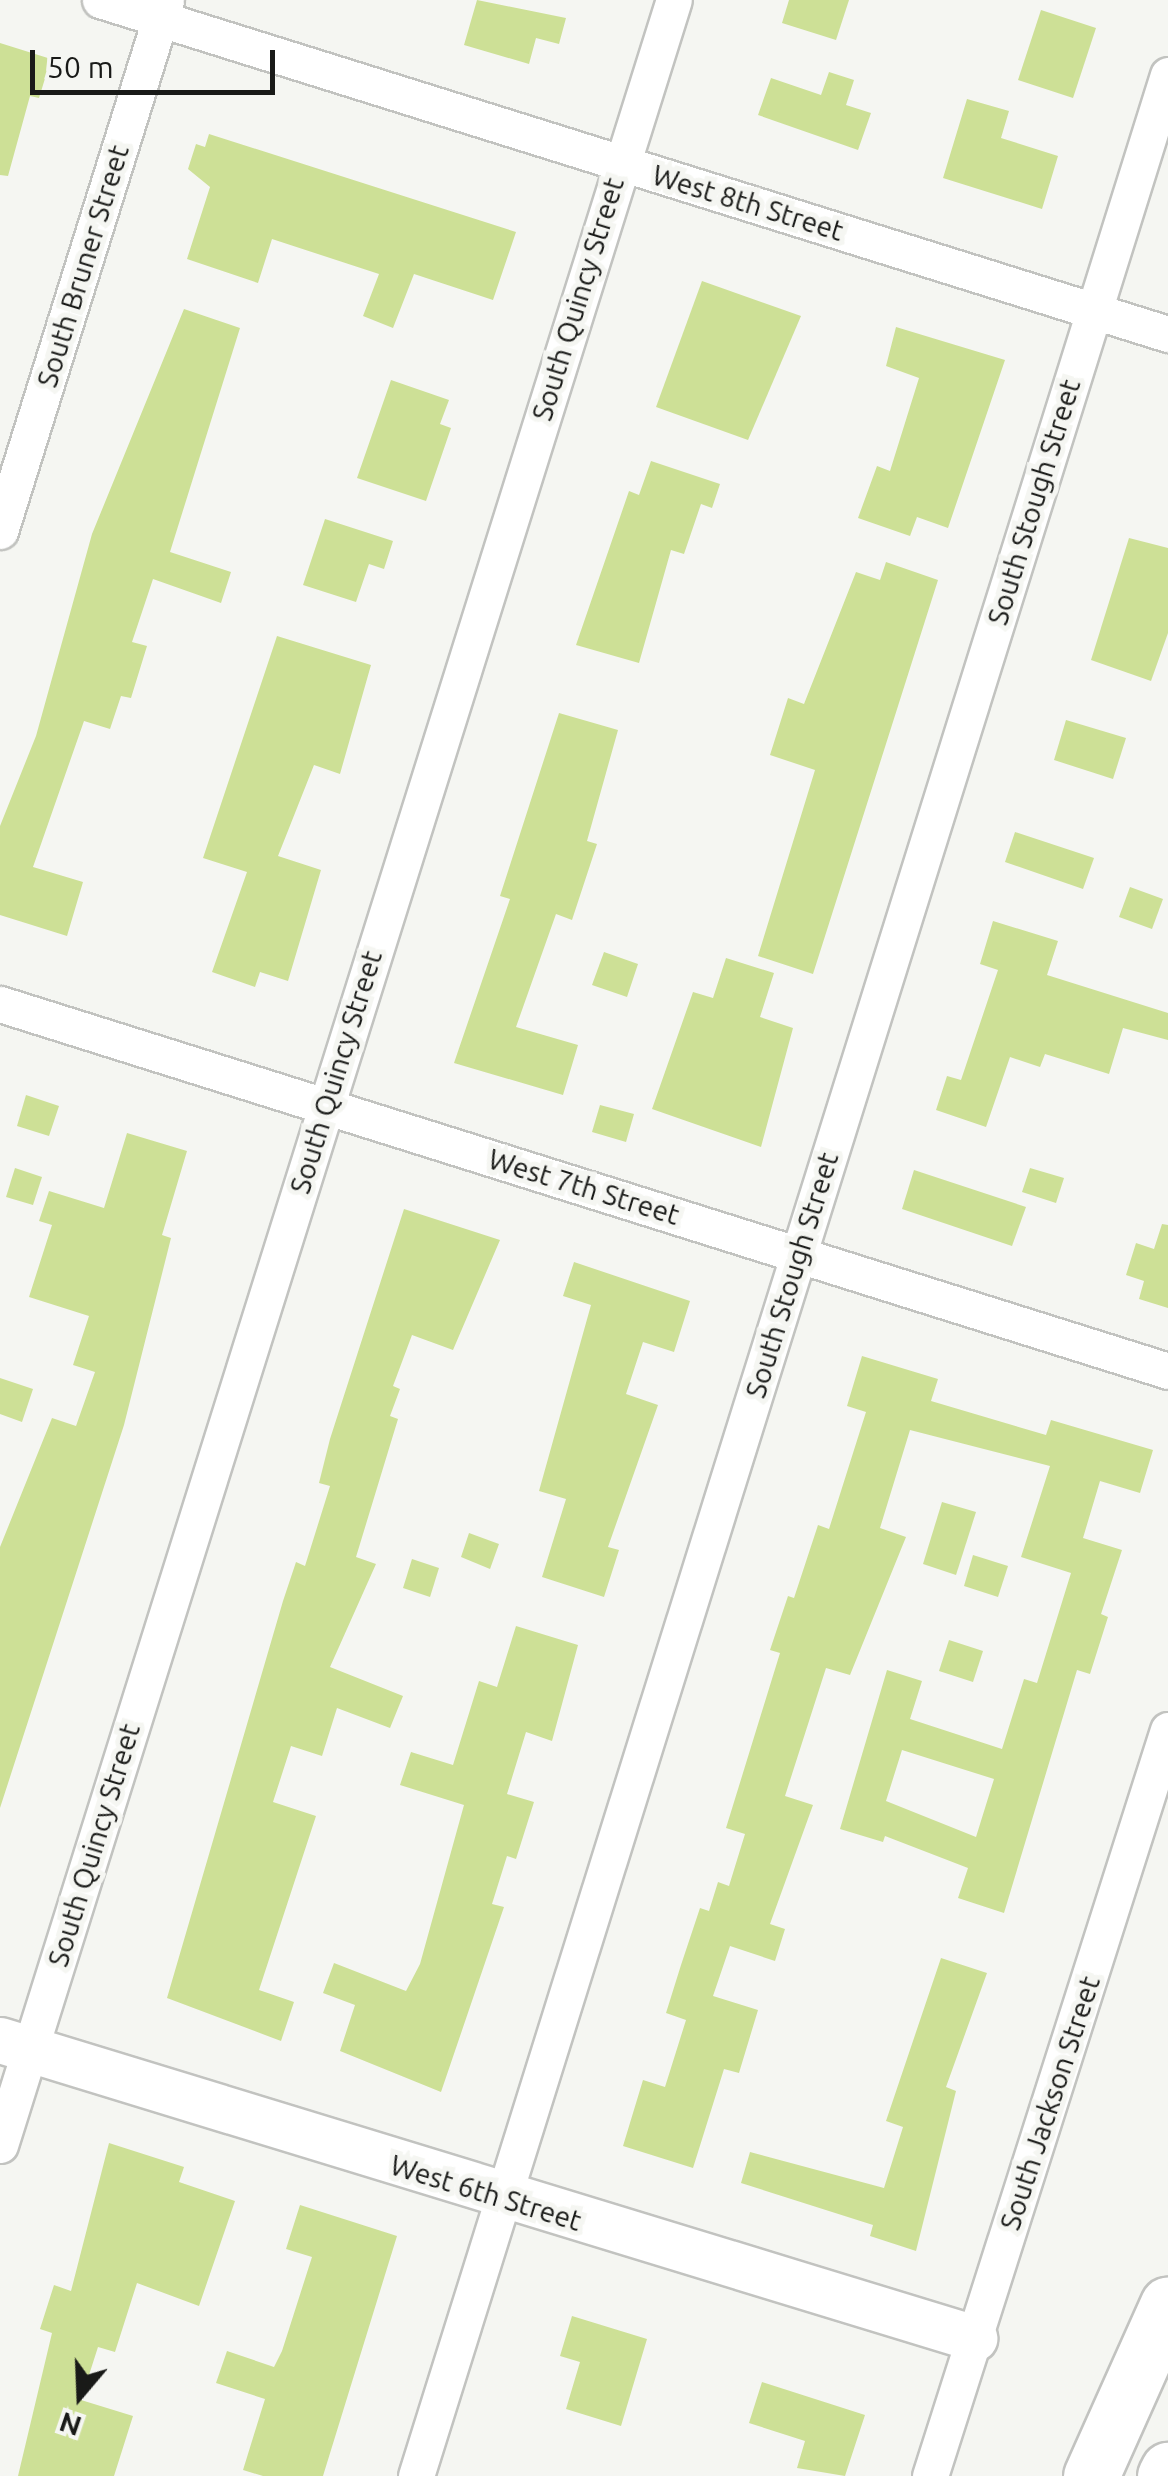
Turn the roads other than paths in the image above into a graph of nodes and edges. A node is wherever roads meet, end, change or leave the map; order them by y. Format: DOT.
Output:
graph roads {
  1 [pos="100,0"];
  2 [pos="674,0"];
  3 [pos="163,10"];
  4 [pos="1168,75"];
  5 [pos="620,163"];
  6 [pos="1094,310"];
  7 [pos="1168,334"];
  8 [pos="0,532"];
  9 [pos="0,1004"];
  10 [pos="325,1106"];
  11 [pos="798,1254"];
  12 [pos="1168,1370"];
  13 [pos="1168,1730"];
  14 [pos="15,2045"];
  15 [pos="0,2146"];
  16 [pos="503,2198"];
  17 [pos="1168,2304"];
  18 [pos="974,2338"];
  19 [pos="416,2476"];
  20 [pos="930,2476"];
  21 [pos="1091,2476"];
  1 -- 3 [label="street, West 8th Street"];
  2 -- 5 [label="street, South Quincy Street"];
  3 -- 5 [label="street, West 8th Street"];
  3 -- 8 [label="street, South Bruner Street"];
  4 -- 6 [label="street, South Stough Street"];
  5 -- 6 [label="street, West 8th Street"];
  5 -- 10 [label="street, South Quincy Street"];
  6 -- 7 [label="street, West 8th Street"];
  6 -- 11 [label="street, South Stough Street"];
  9 -- 10 [label="street, West 7th Street"];
  10 -- 11 [label="street, West 7th Street"];
  10 -- 14 [label="street, South Quincy Street"];
  11 -- 12 [label="street, West 7th Street"];
  11 -- 16 [label="street, South Stough Street"];
  13 -- 18 [label="street, South Jackson Street"];
  14 -- 15 [label="street, South Quincy Street"];
  14 -- 16 [label="street, West 6th Street"];
  16 -- 18 [label="street, West 6th Street"];
  16 -- 19 [label="street, South Stough Street"];
  17 -- 21 [label="highway"];
  18 -- 20 [label="street, South Jackson Street"];
}
